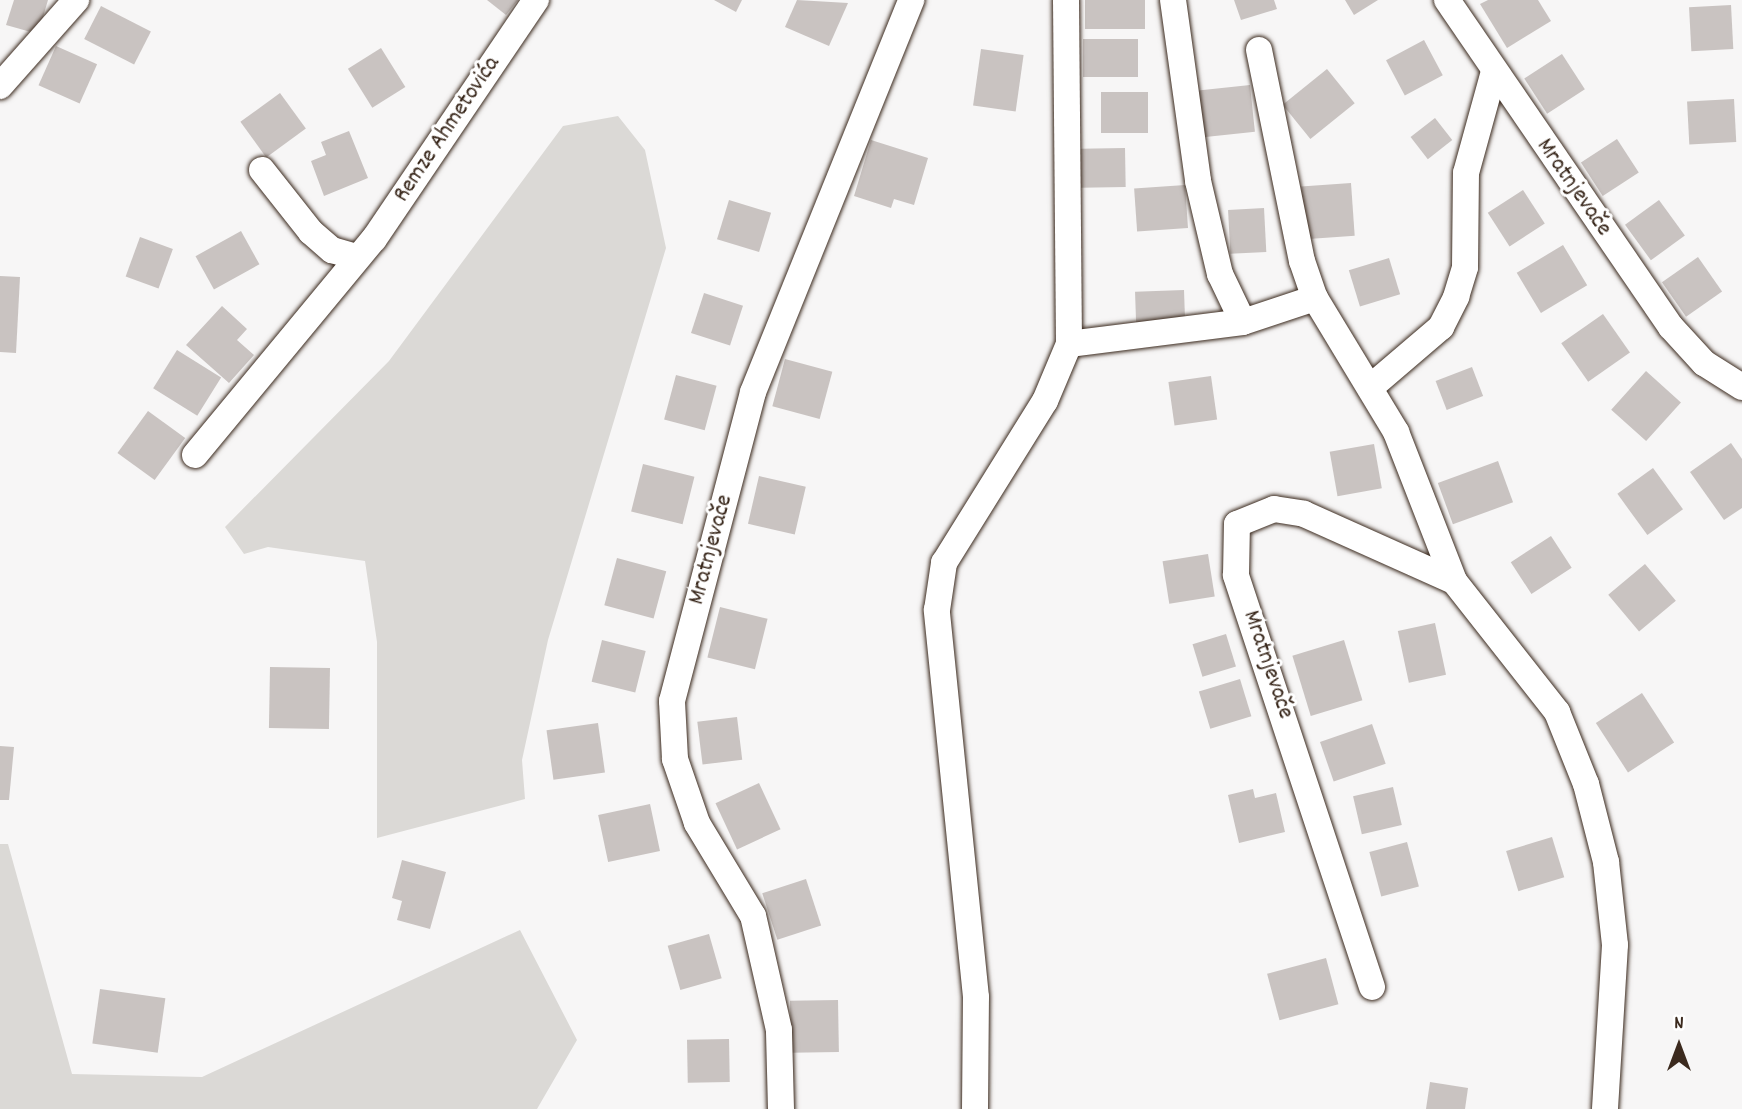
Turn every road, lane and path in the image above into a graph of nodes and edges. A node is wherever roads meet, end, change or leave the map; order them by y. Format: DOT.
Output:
graph roads {
  1 [pos="76,0"];
  2 [pos="536,0"];
  3 [pos="911,0"];
  4 [pos="1066,0"];
  5 [pos="1173,0"];
  6 [pos="1447,0"];
  7 [pos="1259,50"];
  8 [pos="1493,75"];
  9 [pos="0,86"];
  10 [pos="262,170"];
  11 [pos="357,257"];
  12 [pos="1315,298"];
  13 [pos="1242,322"];
  14 [pos="1069,344"];
  15 [pos="1372,387"];
  16 [pos="1742,387"];
  17 [pos="195,455"];
  18 [pos="1454,581"];
  19 [pos="1372,986"];
  20 [pos="781,1109"];
  21 [pos="975,1109"];
  22 [pos="1605,1109"];
  1 -- 9 [label="street"];
  2 -- 11 [label="street, Remze Ahmetovića"];
  3 -- 20 [label="street, Mratnjevače"];
  4 -- 14 [label="street"];
  5 -- 13 [label="street"];
  6 -- 8 [label="street, Mratnjevače"];
  7 -- 12 [label="street, Mratnjevače"];
  8 -- 15 [label="street"];
  8 -- 16 [label="street, Mratnjevače"];
  10 -- 11 [label="street"];
  11 -- 17 [label="street, Remze Ahmetovića"];
  12 -- 13 [label="street"];
  12 -- 15 [label="street, Mratnjevače"];
  13 -- 14 [label="street"];
  14 -- 21 [label="street"];
  15 -- 18 [label="street, Mratnjevače"];
  18 -- 19 [label="street, Mratnjevače"];
  18 -- 22 [label="street, Mratnjevače"];
}
